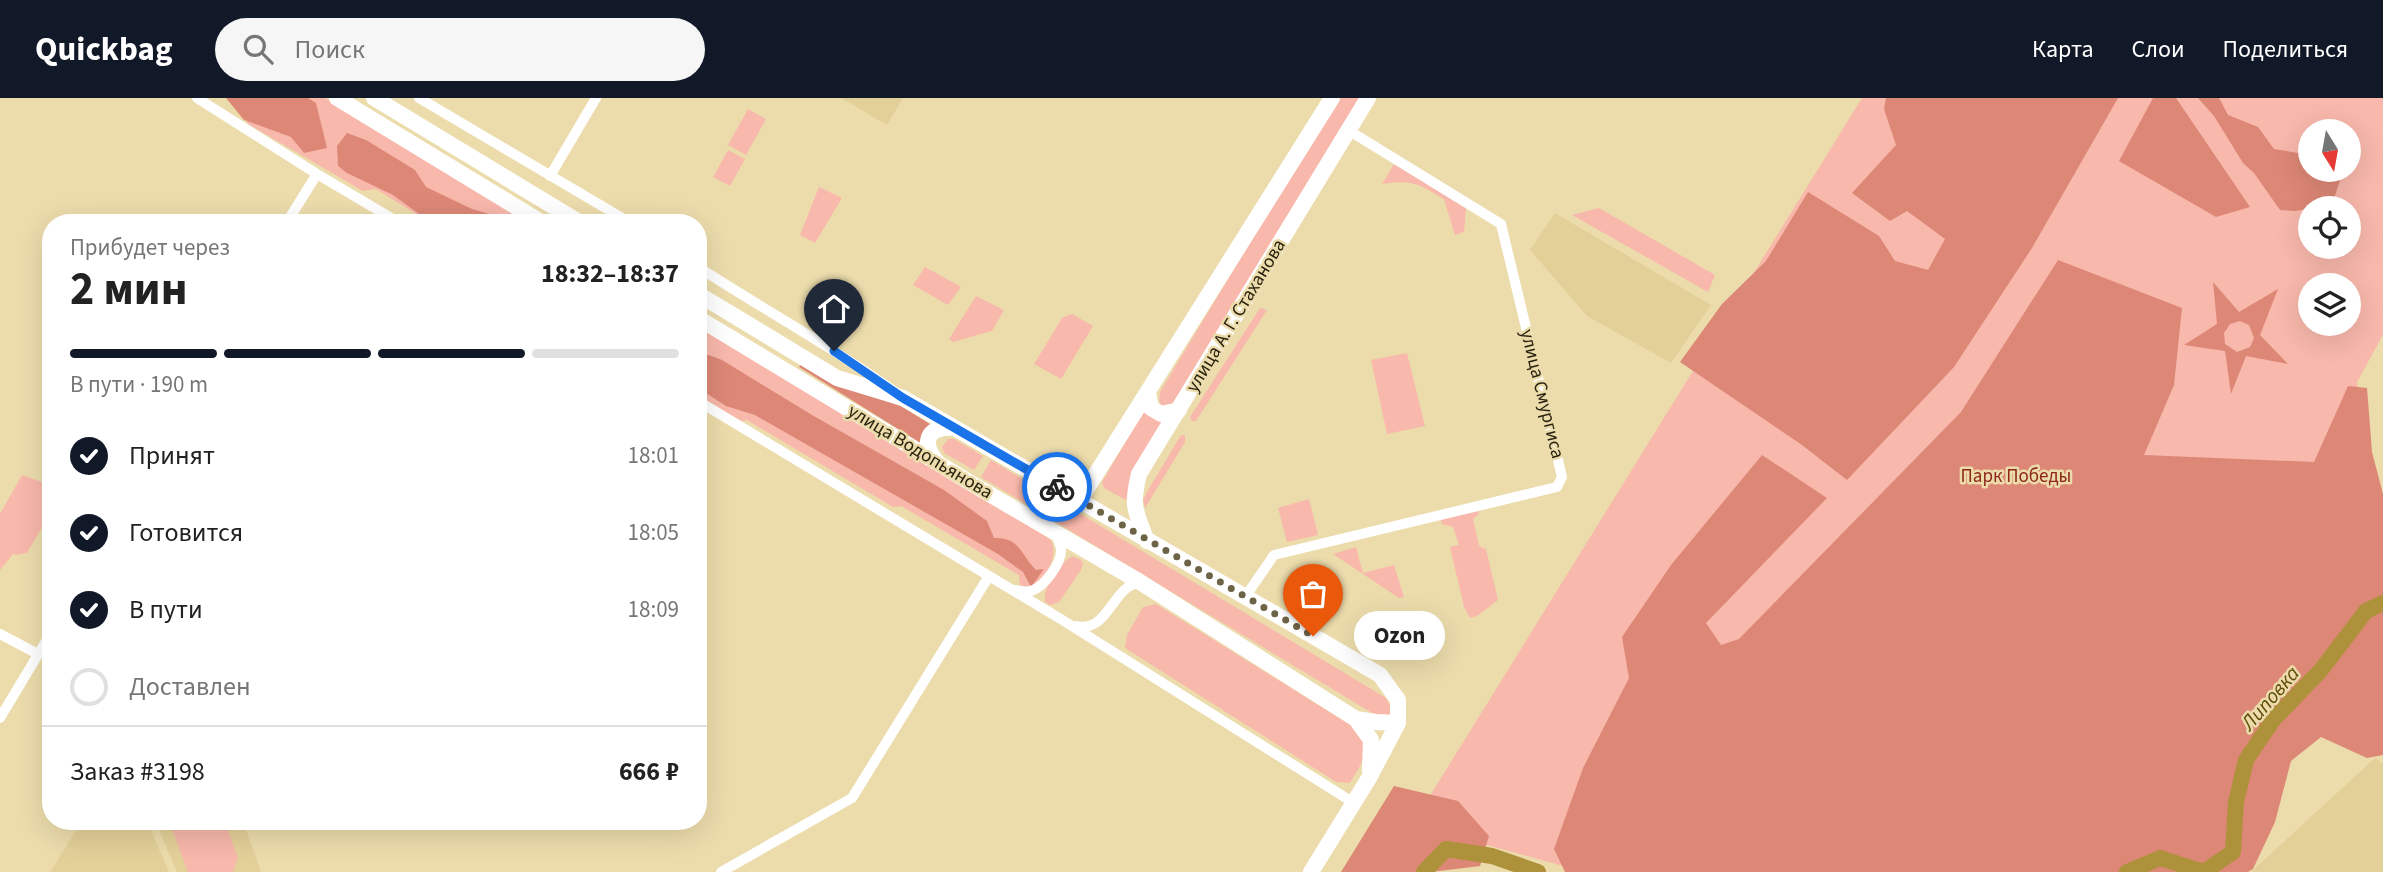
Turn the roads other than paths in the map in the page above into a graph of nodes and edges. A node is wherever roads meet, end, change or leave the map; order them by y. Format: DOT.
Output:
graph roads {
  1 [pos="197,98"];
  2 [pos="337,98"];
  3 [pos="374,98"];
  4 [pos="419,98"];
  5 [pos="596,98"];
  6 [pos="1332,98"];
  7 [pos="1368,98"];
  8 [pos="1348,130"];
  9 [pos="317,174"];
  10 [pos="550,176"];
  11 [pos="293,214"];
  12 [pos="384,214"];
  13 [pos="528,214"];
  14 [pos="566,214"];
  15 [pos="615,214"];
  16 [pos="707,273"];
  17 [pos="707,299"];
  18 [pos="707,322"];
  19 [pos="1148,393"];
  20 [pos="903,398"];
  21 [pos="707,406"];
  22 [pos="1179,410"];
  23 [pos="954,428"];
  24 [pos="937,462"];
  25 [pos="1079,501"];
  26 [pos="1055,532"];
  27 [pos="1147,541"];
  28 [pos="989,576"];
  29 [pos="1140,582"];
  30 [pos="1013,590"];
  31 [pos="1245,597"];
  32 [pos="1067,623"];
  33 [pos="0,634"];
  34 [pos="42,648"];
  35 [pos="38,654"];
  36 [pos="0,718"];
  37 [pos="1356,719"];
  38 [pos="1398,723"];
  39 [pos="1369,778"];
  40 [pos="1354,803"];
  41 [pos="721,872"];
  42 [pos="1311,872"];
  1 -- 9 [label="street"];
  2 -- 13 [label="main road"];
  3 -- 14 [label="main road"];
  4 -- 10 [label="street"];
  5 -- 10 [label="street"];
  6 -- 19 [label="main road, улица А. Г. Стаханова"];
  7 -- 8 [label="main road, улица А. Г. Стаханова"];
  8 -- 22 [label="main road, улица А. Г. Стаханова"];
  8 -- 31 [label="street, улица Смургиса"];
  9 -- 11 [label="street"];
  9 -- 12 [label="street"];
  10 -- 15 [label="street"];
  16 -- 20 [label="street"];
  17 -- 20 [label="main road, улица Водопьянова"];
  18 -- 24 [label="main road, улица Водопьянова"];
  19 -- 22 [label="main road"];
  19 -- 25 [label="main road, улица А. Г. Стаханова"];
  20 -- 23 [label="main road, улица Водопьянова"];
  21 -- 28 [label="street"];
  22 -- 27 [label="main road, улица А. Г. Стаханова"];
  23 -- 24 [label="main road"];
  23 -- 25 [label="main road, улица Водопьянова"];
  24 -- 26 [label="main road, улица Водопьянова"];
  25 -- 27 [label="main road, улица Водопьянова"];
  26 -- 29 [label="main road, улица Водопьянова"];
  26 -- 30 [label="street"];
  27 -- 31 [label="main road, улица Водопьянова"];
  28 -- 30 [label="street"];
  28 -- 41 [label="street"];
  29 -- 32 [label="street"];
  29 -- 37 [label="main road, улица Водопьянова"];
  30 -- 32 [label="street"];
  31 -- 38 [label="main road, улица Водопьянова"];
  32 -- 40 [label="street"];
  33 -- 35 [label="street"];
  34 -- 35 [label="street"];
  35 -- 36 [label="street"];
  37 -- 38 [label="main road, улица Водопьянова"];
  37 -- 39 [label="main road"];
  38 -- 39 [label="main road"];
  39 -- 40 [label="main road"];
  40 -- 42 [label="main road"];
}
